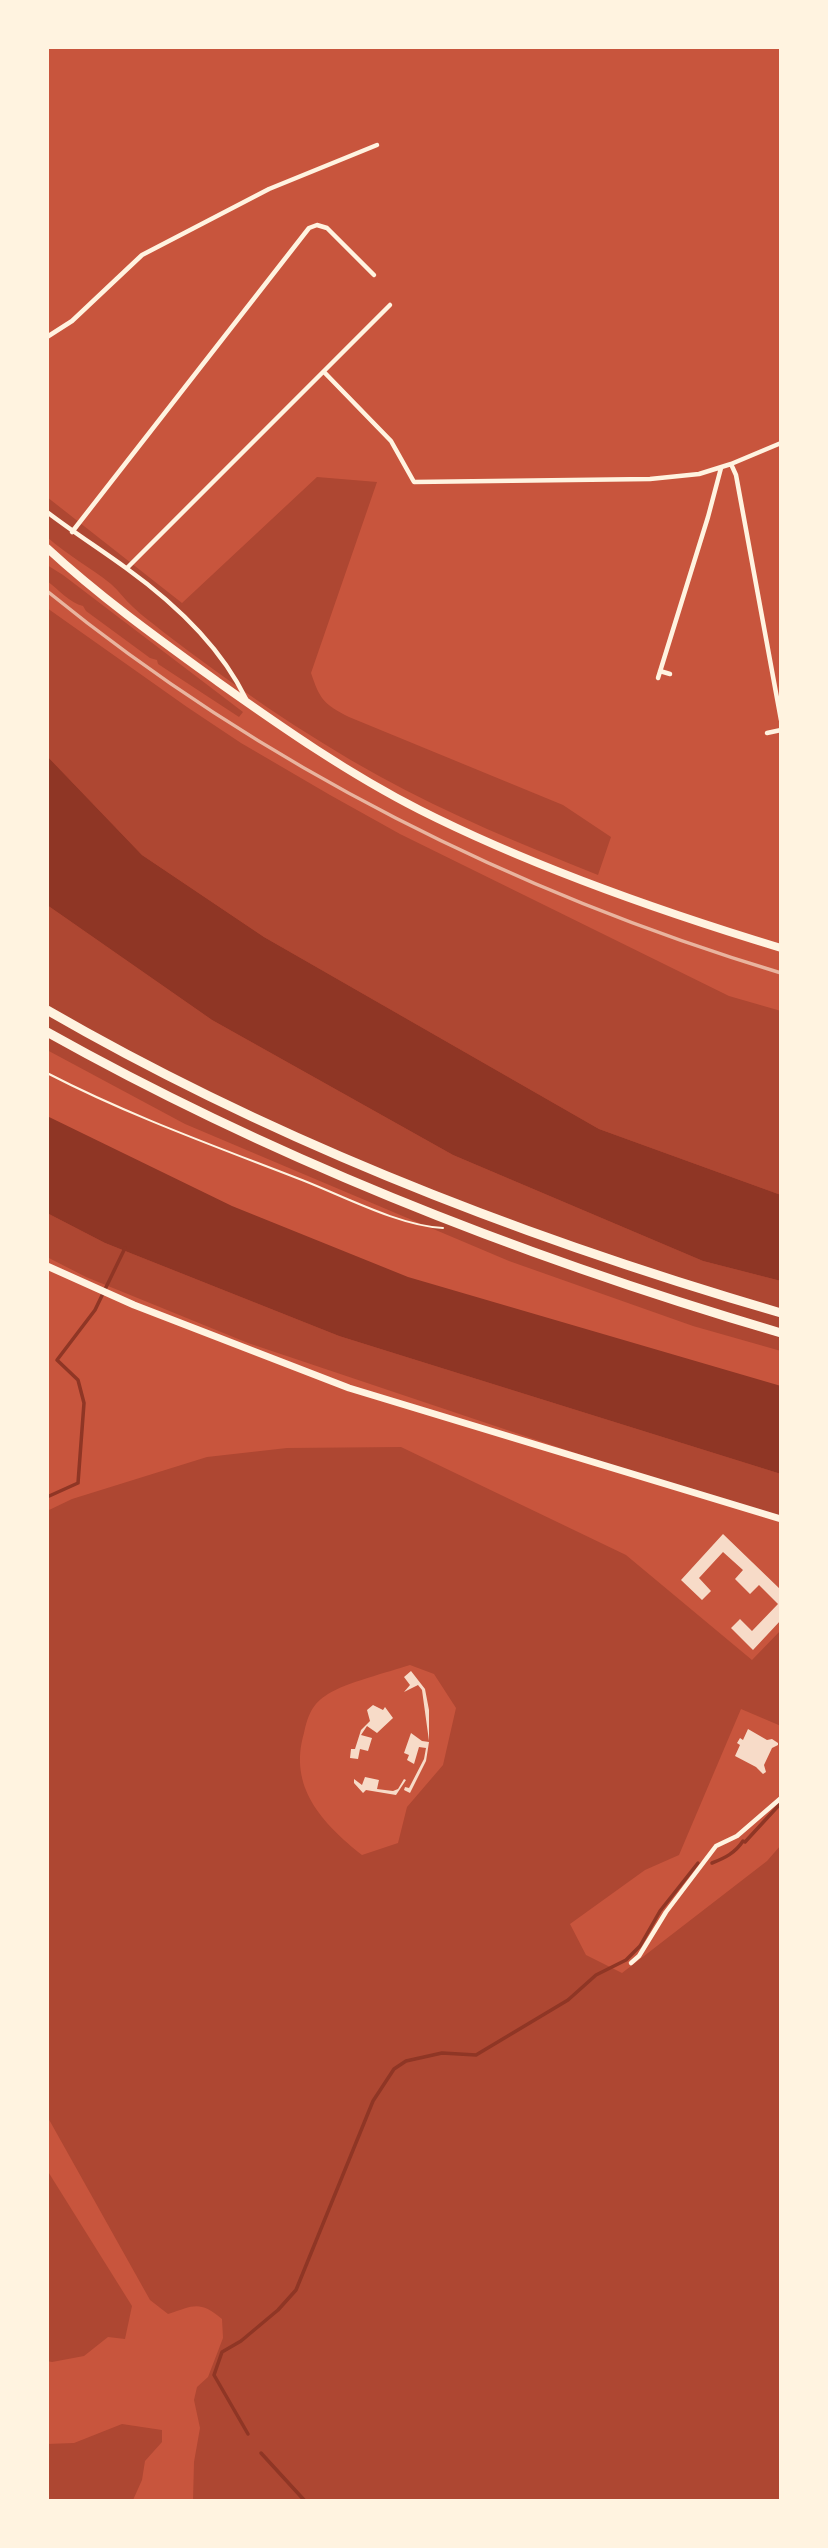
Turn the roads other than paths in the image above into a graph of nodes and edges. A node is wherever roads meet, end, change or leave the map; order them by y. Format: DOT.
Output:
graph roads {
  1 [pos="376,145"];
  2 [pos="374,275"];
  3 [pos="390,305"];
  4 [pos="47,337"];
  5 [pos="324,373"];
  6 [pos="781,443"];
  7 [pos="731,464"];
  8 [pos="721,467"];
  9 [pos="47,512"];
  10 [pos="72,532"];
  11 [pos="47,548"];
  12 [pos="127,568"];
  13 [pos="660,671"];
  14 [pos="670,674"];
  15 [pos="658,678"];
  16 [pos="248,703"];
  17 [pos="781,720"];
  18 [pos="781,730"];
  19 [pos="767,733"];
  20 [pos="781,948"];
  21 [pos="47,1010"];
  22 [pos="47,1032"];
  23 [pos="47,1266"];
  24 [pos="781,1313"];
  25 [pos="781,1333"];
  26 [pos="781,1519"];
  27 [pos="781,1798"];
  28 [pos="631,1963"];
  1 -- 4 [label="street"];
  2 -- 10 [label="street"];
  3 -- 5 [label="street"];
  5 -- 8 [label="street"];
  5 -- 12 [label="street"];
  6 -- 7 [label="street"];
  7 -- 8 [label="street"];
  7 -- 17 [label="street"];
  8 -- 13 [label="street"];
  9 -- 10 [label="street"];
  10 -- 12 [label="street"];
  11 -- 16 [label="main road"];
  12 -- 16 [label="street"];
  13 -- 14 [label="street"];
  13 -- 15 [label="street"];
  16 -- 20 [label="main road"];
  18 -- 19 [label="street"];
  21 -- 24 [label="highway"];
  22 -- 25 [label="highway"];
  23 -- 26 [label="main road"];
  27 -- 28 [label="street"];
}
